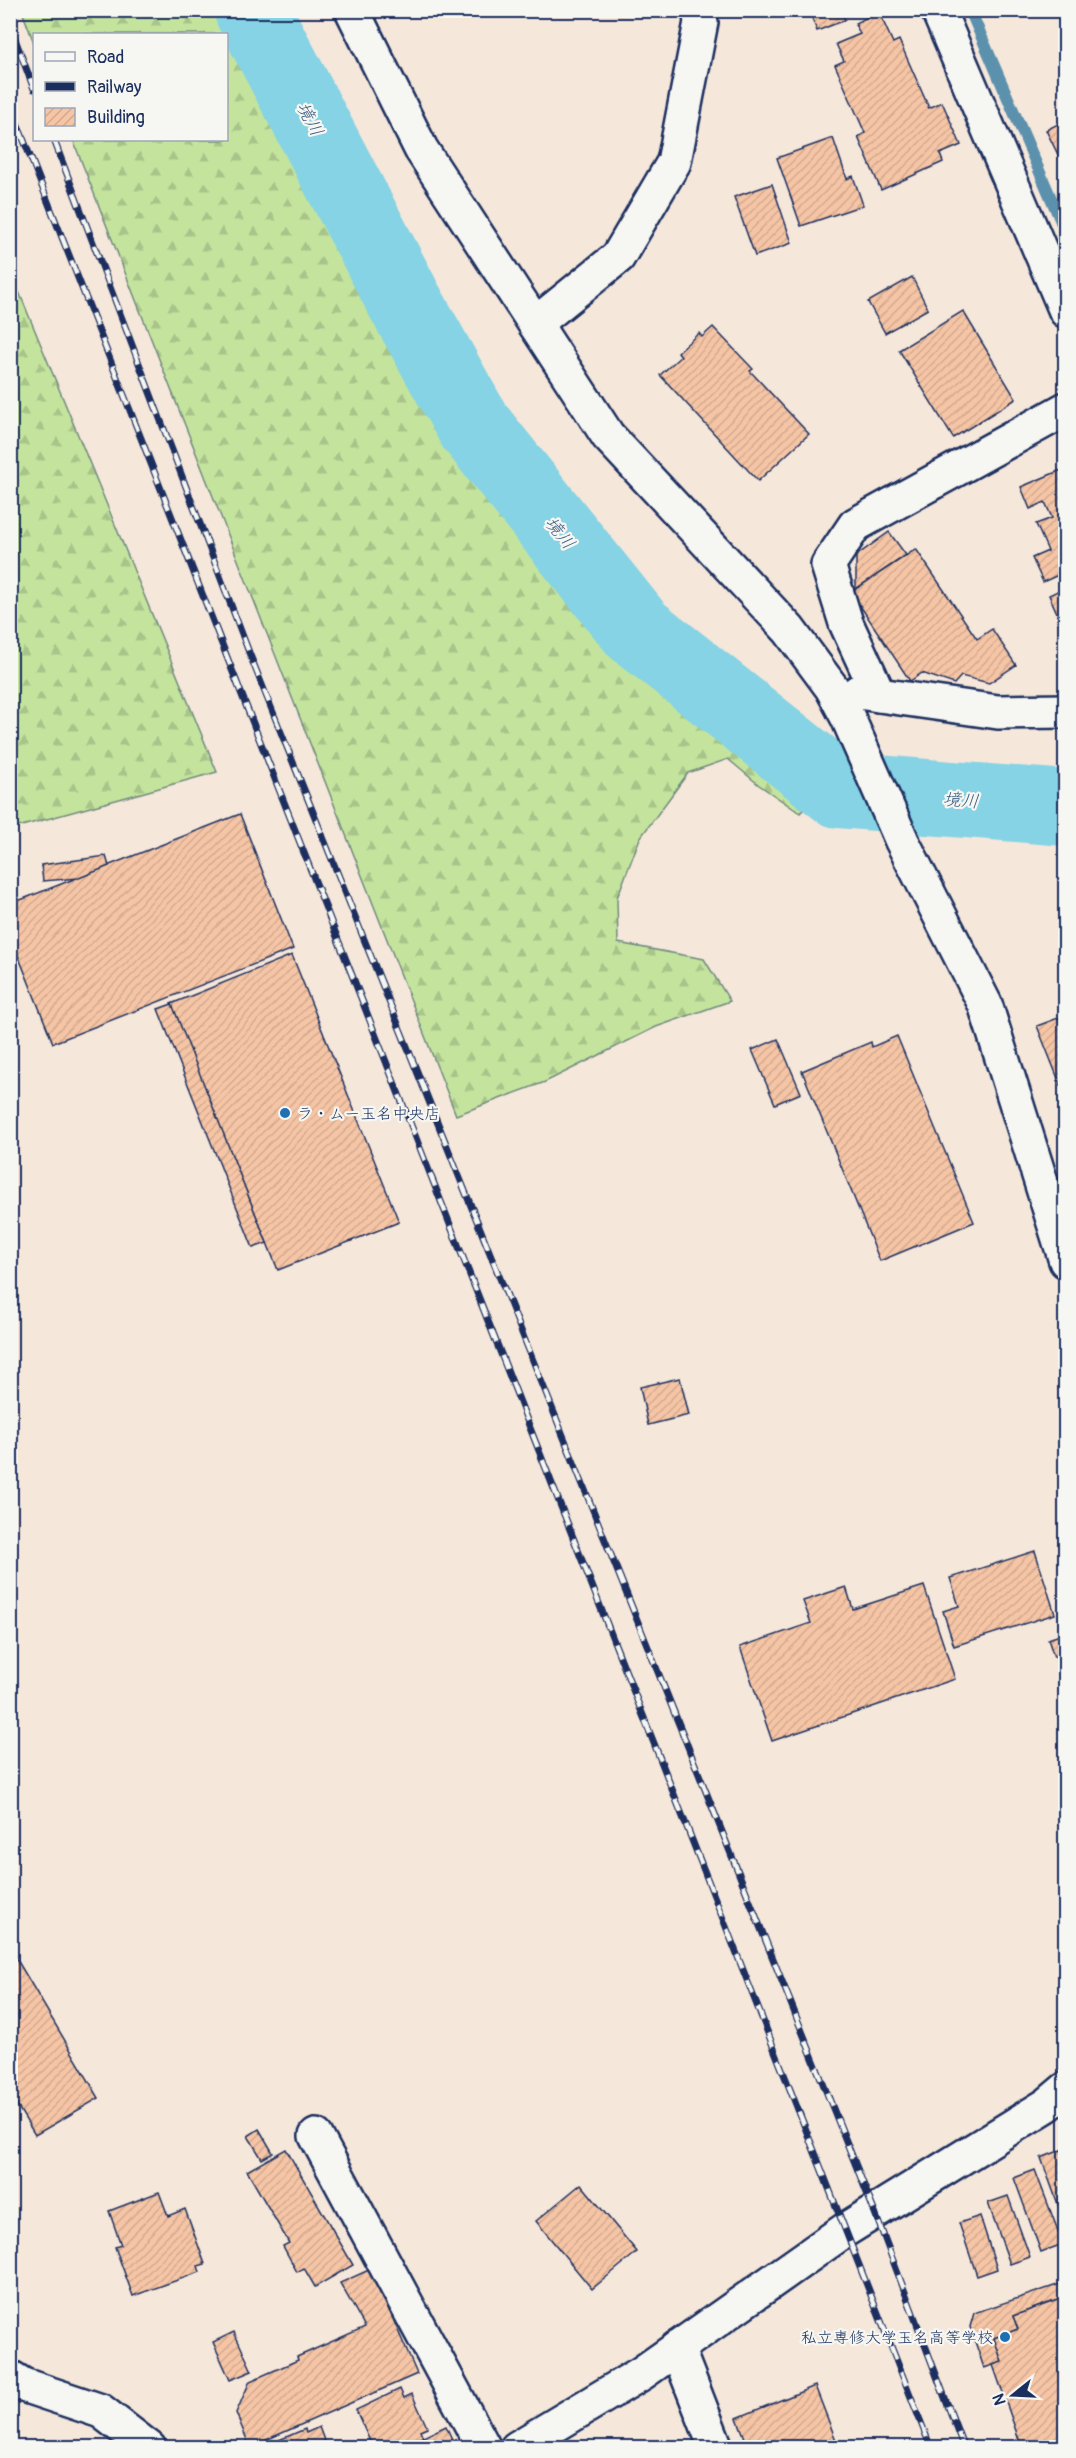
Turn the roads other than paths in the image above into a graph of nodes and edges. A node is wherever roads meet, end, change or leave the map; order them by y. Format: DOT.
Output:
graph roads {
  1 [pos="351,10"];
  2 [pos="699,10"];
  3 [pos="938,10"];
  4 [pos="1065,311"];
  5 [pos="535,324"];
  6 [pos="1065,409"];
  7 [pos="832,688"];
  8 [pos="879,695"];
  9 [pos="1065,711"];
  10 [pos="1065,1261"];
  11 [pos="1065,2089"];
  12 [pos="316,2136"];
  13 [pos="677,2348"];
  14 [pos="14,2390"];
  15 [pos="149,2448"];
  16 [pos="484,2448"];
  17 [pos="517,2448"];
  18 [pos="716,2448"];
  1 -- 5 [label="street"];
  2 -- 5 [label="street"];
  3 -- 4 [label="street"];
  5 -- 7 [label="street"];
  6 -- 8 [label="street"];
  7 -- 8 [label="street"];
  7 -- 10 [label="street"];
  8 -- 9 [label="street"];
  11 -- 13 [label="street"];
  12 -- 16 [label="street"];
  13 -- 17 [label="street"];
  13 -- 18 [label="street"];
  14 -- 15 [label="street"];
}
